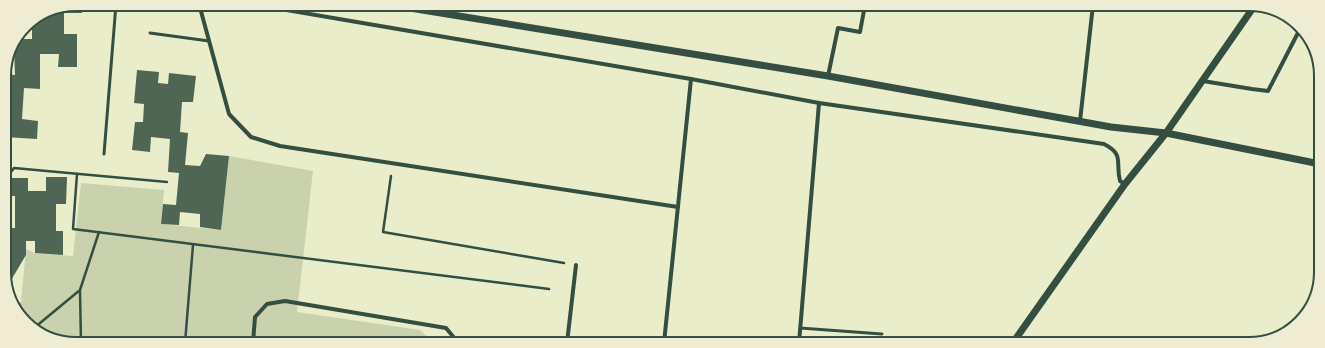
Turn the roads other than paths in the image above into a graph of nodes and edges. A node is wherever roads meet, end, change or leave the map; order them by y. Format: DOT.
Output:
graph roads {
  1 [pos="115,11"];
  2 [pos="201,11"];
  3 [pos="292,11"];
  4 [pos="428,11"];
  5 [pos="864,11"];
  6 [pos="1092,11"];
  7 [pos="1251,11"];
  8 [pos="150,33"];
  9 [pos="1298,33"];
  10 [pos="209,41"];
  11 [pos="828,76"];
  12 [pos="691,79"];
  13 [pos="1202,81"];
  14 [pos="819,103"];
  15 [pos="1080,121"];
  16 [pos="1166,133"];
  17 [pos="104,154"];
  18 [pos="1314,163"];
  19 [pos="1125,184"];
  20 [pos="678,207"];
  21 [pos="576,265"];
  22 [pos="800,328"];
  23 [pos="882,334"];
  24 [pos="253,337"];
  25 [pos="454,337"];
  26 [pos="568,337"];
  27 [pos="665,337"];
  28 [pos="799,337"];
  29 [pos="1017,337"];
  1 -- 17 [label="lane"];
  2 -- 10 [label="street"];
  3 -- 12 [label="street"];
  4 -- 11 [label="street"];
  5 -- 11 [label="street"];
  6 -- 15 [label="street"];
  7 -- 13 [label="street"];
  8 -- 10 [label="lane"];
  9 -- 13 [label="street"];
  10 -- 20 [label="street"];
  11 -- 15 [label="street"];
  12 -- 14 [label="street"];
  12 -- 20 [label="street"];
  13 -- 16 [label="street"];
  14 -- 19 [label="street"];
  14 -- 22 [label="street"];
  15 -- 16 [label="street"];
  16 -- 18 [label="street"];
  16 -- 19 [label="street"];
  19 -- 29 [label="street"];
  20 -- 27 [label="street"];
  21 -- 26 [label="street"];
  22 -- 23 [label="lane"];
  22 -- 28 [label="street"];
  24 -- 25 [label="street"];
}
